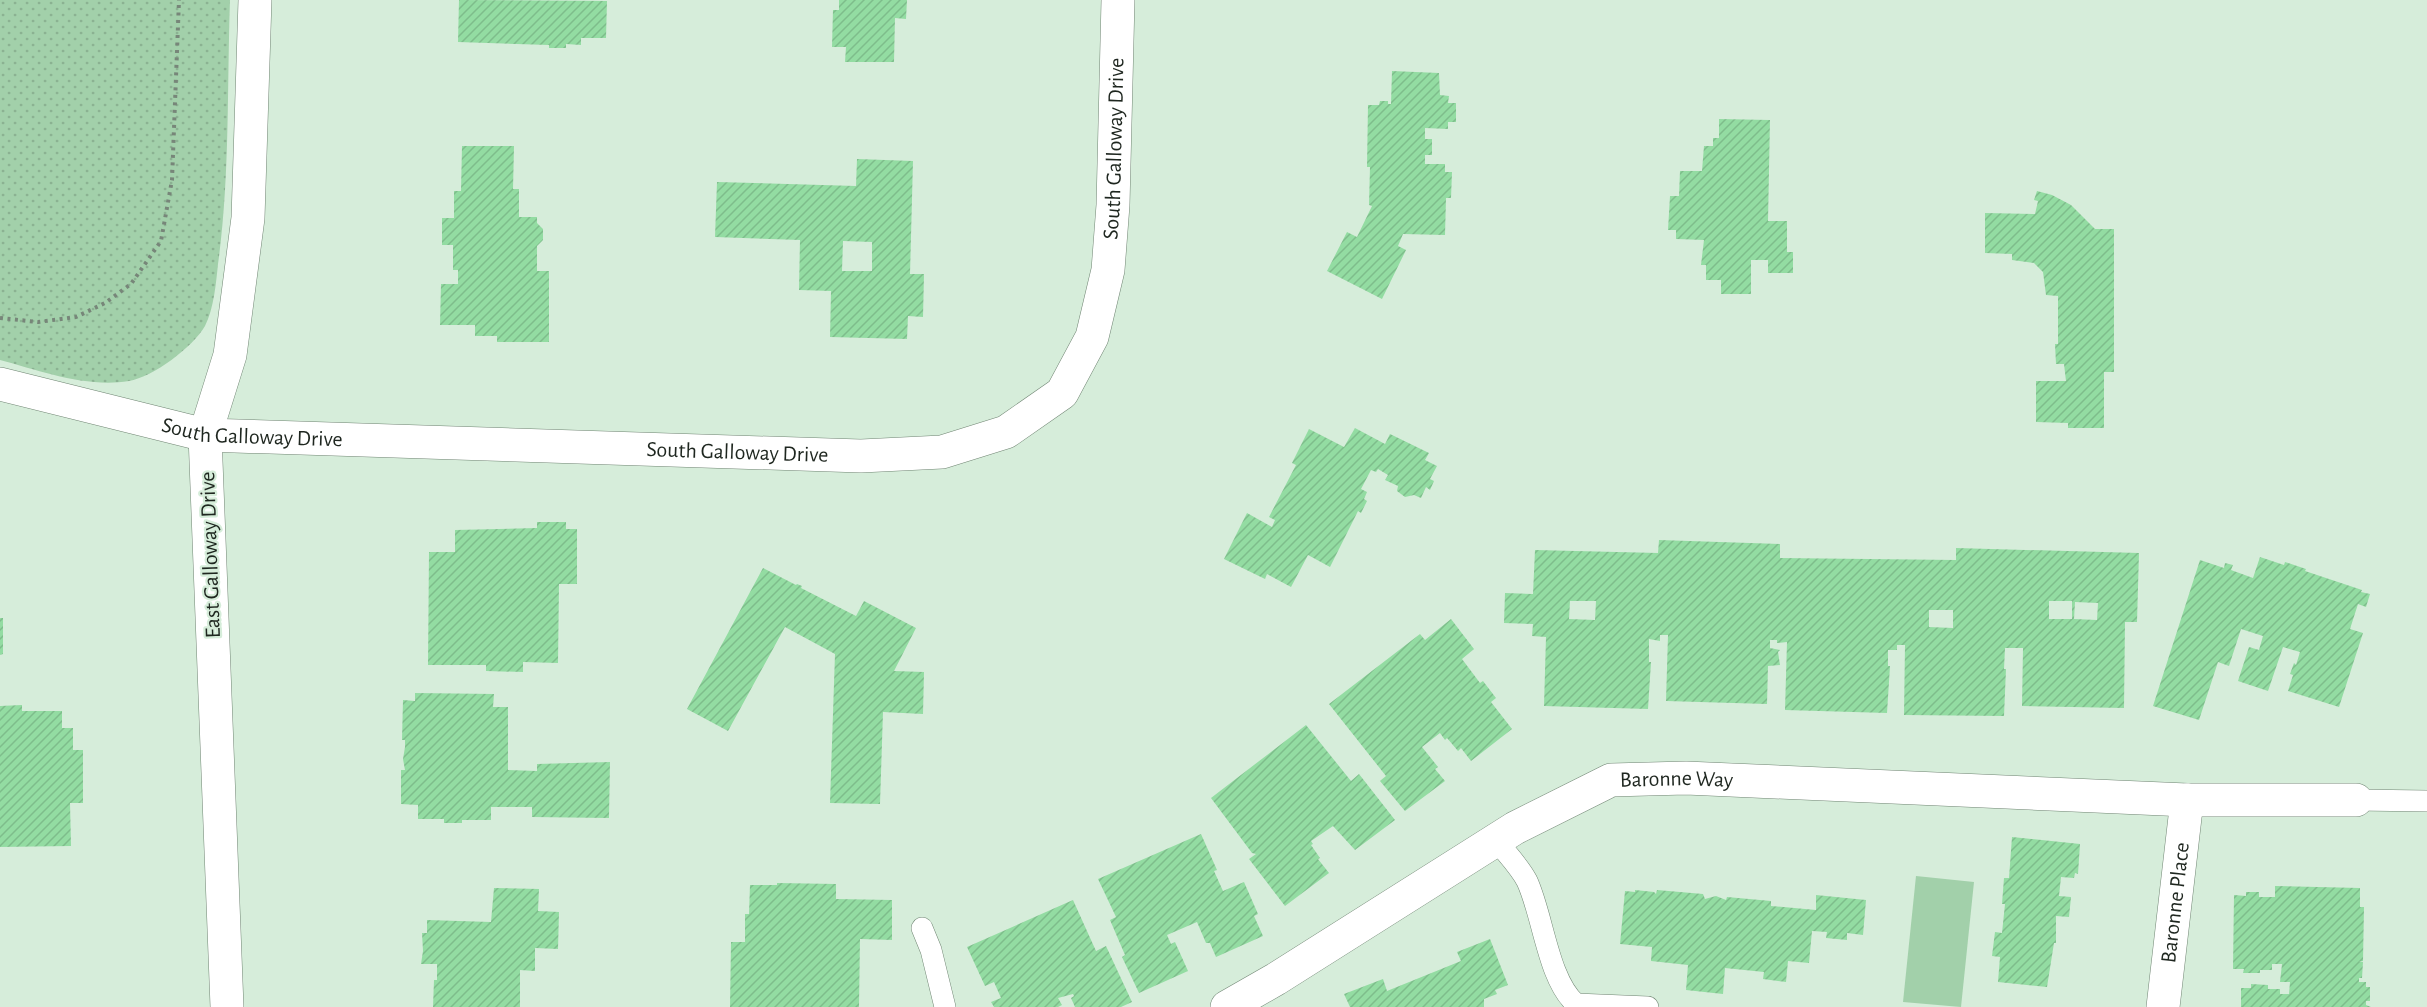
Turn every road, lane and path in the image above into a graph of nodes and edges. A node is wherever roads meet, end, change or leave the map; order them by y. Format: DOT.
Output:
graph roads {
  1 [pos="179,0"];
  2 [pos="255,0"];
  3 [pos="1118,0"];
  4 [pos="0,318"];
  5 [pos="0,384"];
  6 [pos="205,435"];
  7 [pos="2187,800"];
  8 [pos="2356,800"];
  9 [pos="2427,801"];
  10 [pos="1496,840"];
  11 [pos="922,927"];
  12 [pos="227,1007"];
  13 [pos="945,1007"];
  14 [pos="1227,1007"];
  15 [pos="1648,1007"];
  16 [pos="2163,1007"];
  1 -- 4 [label="path"];
  2 -- 6 [label="street, East Galloway Drive"];
  3 -- 6 [label="street, South Galloway Drive"];
  5 -- 6 [label="street, South Galloway Drive"];
  6 -- 12 [label="street, East Galloway Drive"];
  7 -- 8 [label="street, Baronne Way"];
  7 -- 10 [label="street, Baronne Way"];
  7 -- 16 [label="street, Baronne Place"];
  8 -- 9 [label="lane"];
  10 -- 14 [label="street, Baronne Way"];
  10 -- 15 [label="lane"];
  11 -- 13 [label="lane"];
}
